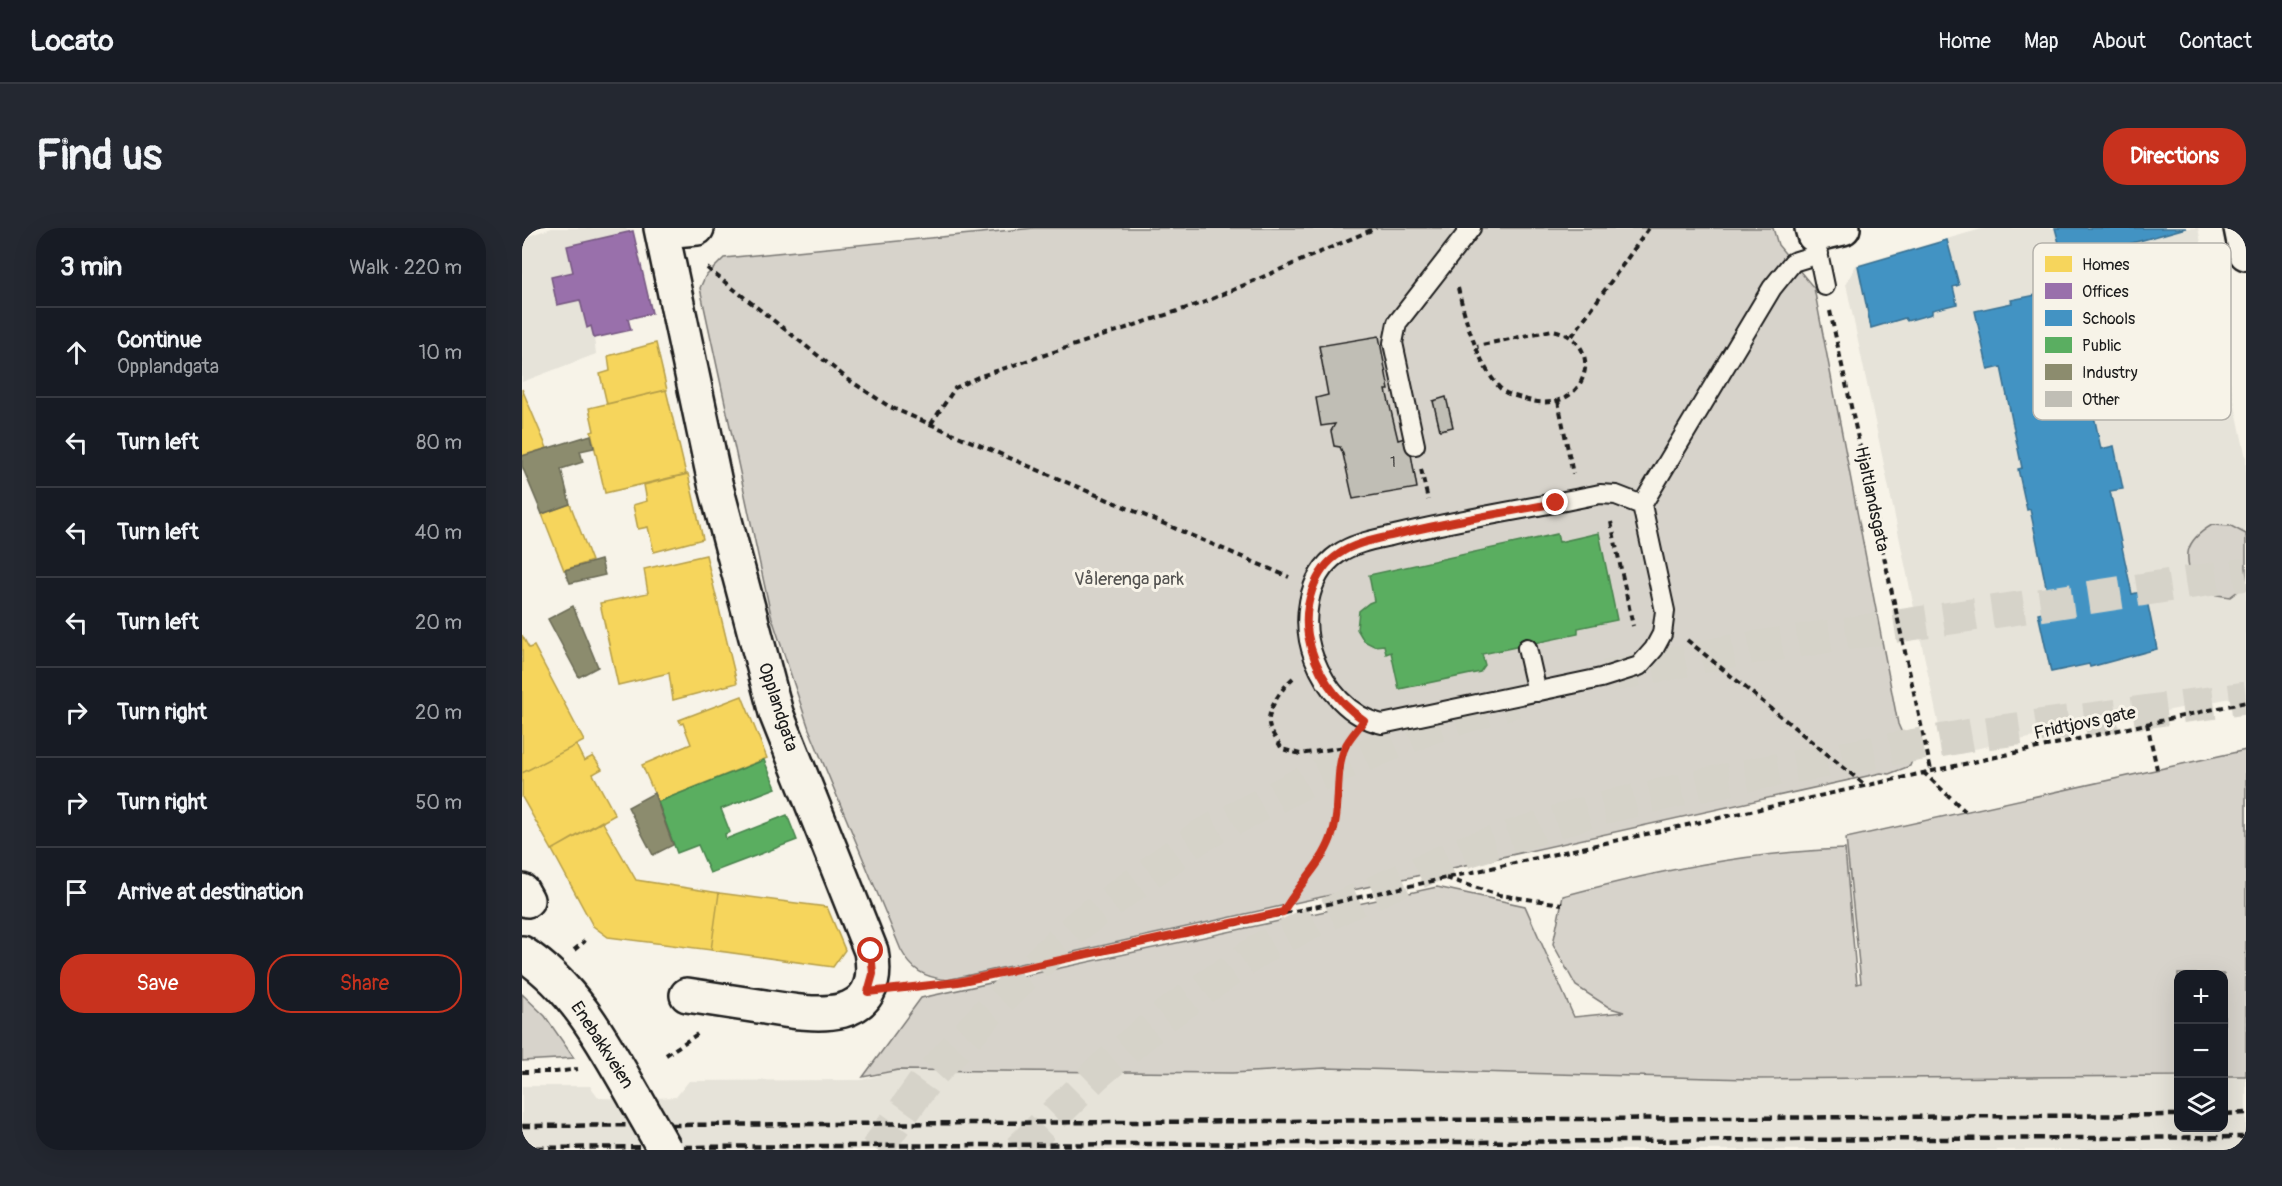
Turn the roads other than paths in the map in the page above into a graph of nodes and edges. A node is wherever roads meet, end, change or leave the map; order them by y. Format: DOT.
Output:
graph roads {
  1 [pos="697,228"];
  2 [pos="1471,228"];
  3 [pos="2241,228"];
  4 [pos="661,230"];
  5 [pos="1822,236"];
  6 [pos="2246,253"];
  7 [pos="1825,286"];
  8 [pos="1415,445"];
  9 [pos="1641,505"];
  10 [pos="1527,648"];
  11 [pos="1537,692"];
  12 [pos="522,953"];
  13 [pos="687,995"];
  14 [pos="665,1150"];
  1 -- 4 [label="street"];
  2 -- 8 [label="lane"];
  3 -- 6 [label="street"];
  4 -- 13 [label="street, Opplandgata"];
  5 -- 7 [label="lane"];
  5 -- 9 [label="lane"];
  9 -- 11 [label="lane"];
  9 -- 11 [label="lane"];
  10 -- 11 [label="lane"];
  12 -- 14 [label="street, Enebakkveien, bridge"];
}
